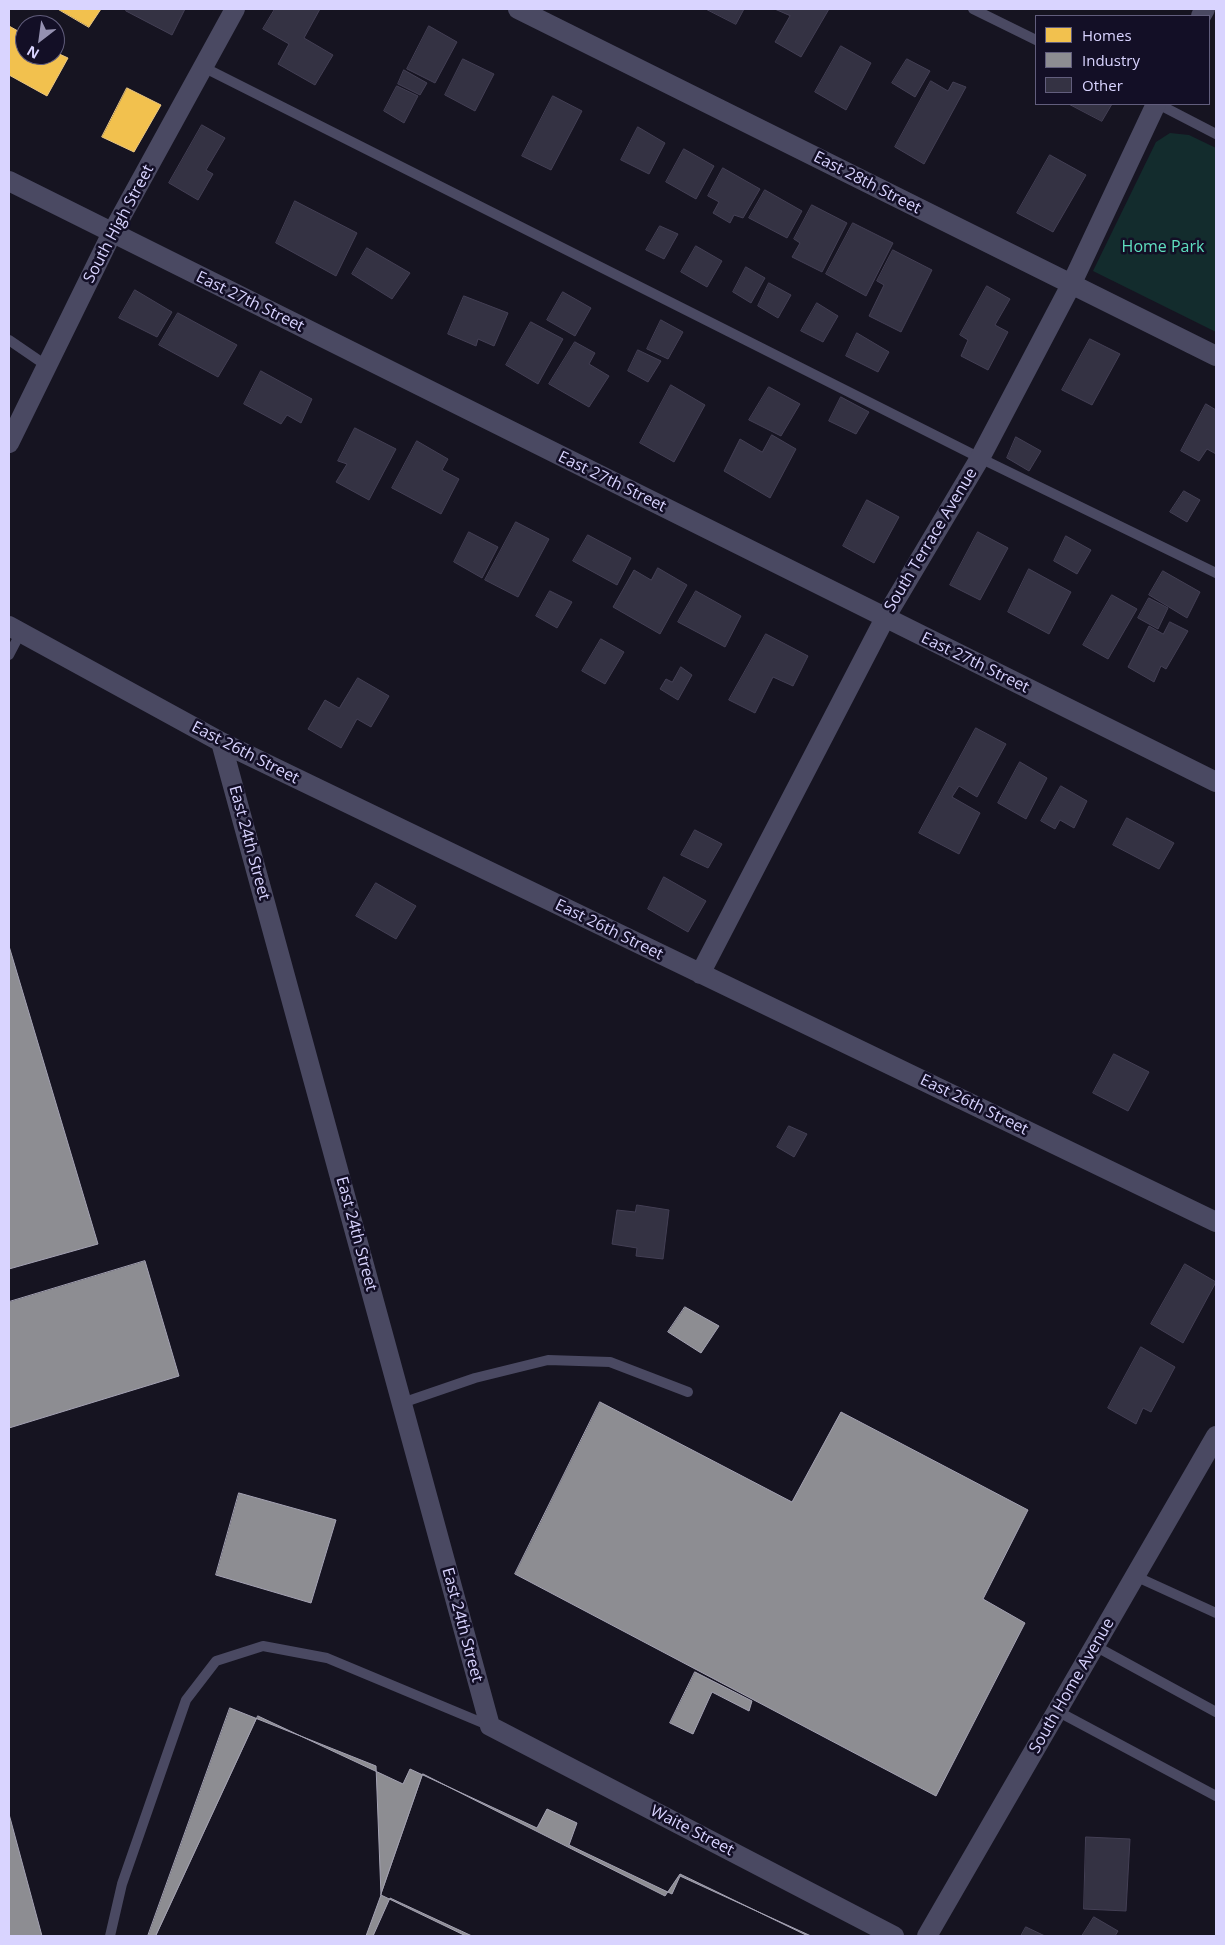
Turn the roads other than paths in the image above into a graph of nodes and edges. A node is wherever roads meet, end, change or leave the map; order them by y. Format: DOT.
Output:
graph roads {
  1 [pos="235,9"];
  2 [pos="518,9"];
  3 [pos="973,9"];
  4 [pos="1035,40"];
  5 [pos="203,67"];
  6 [pos="1157,105"];
  7 [pos="1159,105"];
  8 [pos="1216,134"];
  9 [pos="9,181"];
  10 [pos="112,233"];
  11 [pos="1070,285"];
  12 [pos="9,340"];
  13 [pos="1216,356"];
  14 [pos="47,366"];
  15 [pos="9,443"];
  16 [pos="980,458"];
  17 [pos="1216,573"];
  18 [pos="885,618"];
  19 [pos="15,629"];
  20 [pos="9,655"];
  21 [pos="221,742"];
  22 [pos="1216,782"];
  23 [pos="700,974"];
  24 [pos="1216,1222"];
  25 [pos="688,1392"];
  26 [pos="402,1403"];
  27 [pos="1216,1436"];
  28 [pos="1135,1576"];
  29 [pos="1216,1613"];
  30 [pos="1095,1646"];
  31 [pos="1057,1711"];
  32 [pos="1216,1712"];
  33 [pos="490,1726"];
  34 [pos="1216,1796"];
  35 [pos="110,1936"];
  36 [pos="894,1936"];
  37 [pos="927,1936"];
  1 -- 5 [label="street, South High Street"];
  2 -- 11 [label="street, East 28th Street"];
  3 -- 4 [label="lane"];
  5 -- 10 [label="street, South High Street"];
  5 -- 16 [label="lane"];
  6 -- 11 [label="street, South Terrace Avenue"];
  7 -- 8 [label="lane"];
  9 -- 10 [label="street, East 27th Street"];
  10 -- 14 [label="street, South High Street"];
  10 -- 18 [label="street, East 27th Street"];
  11 -- 13 [label="street, East 28th Street"];
  11 -- 16 [label="street, South Terrace Avenue"];
  12 -- 14 [label="lane"];
  14 -- 15 [label="street, South High Street"];
  16 -- 17 [label="lane"];
  16 -- 18 [label="street, South Terrace Avenue"];
  18 -- 22 [label="street, East 27th Street"];
  18 -- 23 [label="street, South Terrace Avenue"];
  19 -- 20 [label="lane"];
  19 -- 21 [label="street, East 26th Street"];
  21 -- 23 [label="street, East 26th Street"];
  21 -- 26 [label="street, East 24th Street"];
  23 -- 24 [label="street, East 26th Street"];
  25 -- 26 [label="lane"];
  26 -- 33 [label="street, East 24th Street"];
  27 -- 28 [label="street, South Home Avenue"];
  28 -- 29 [label="lane"];
  28 -- 30 [label="street, South Home Avenue"];
  30 -- 31 [label="street, South Home Avenue"];
  30 -- 32 [label="lane"];
  31 -- 34 [label="lane"];
  31 -- 37 [label="street, South Home Avenue"];
  33 -- 35 [label="lane"];
  33 -- 36 [label="street, Waite Street"];
}
